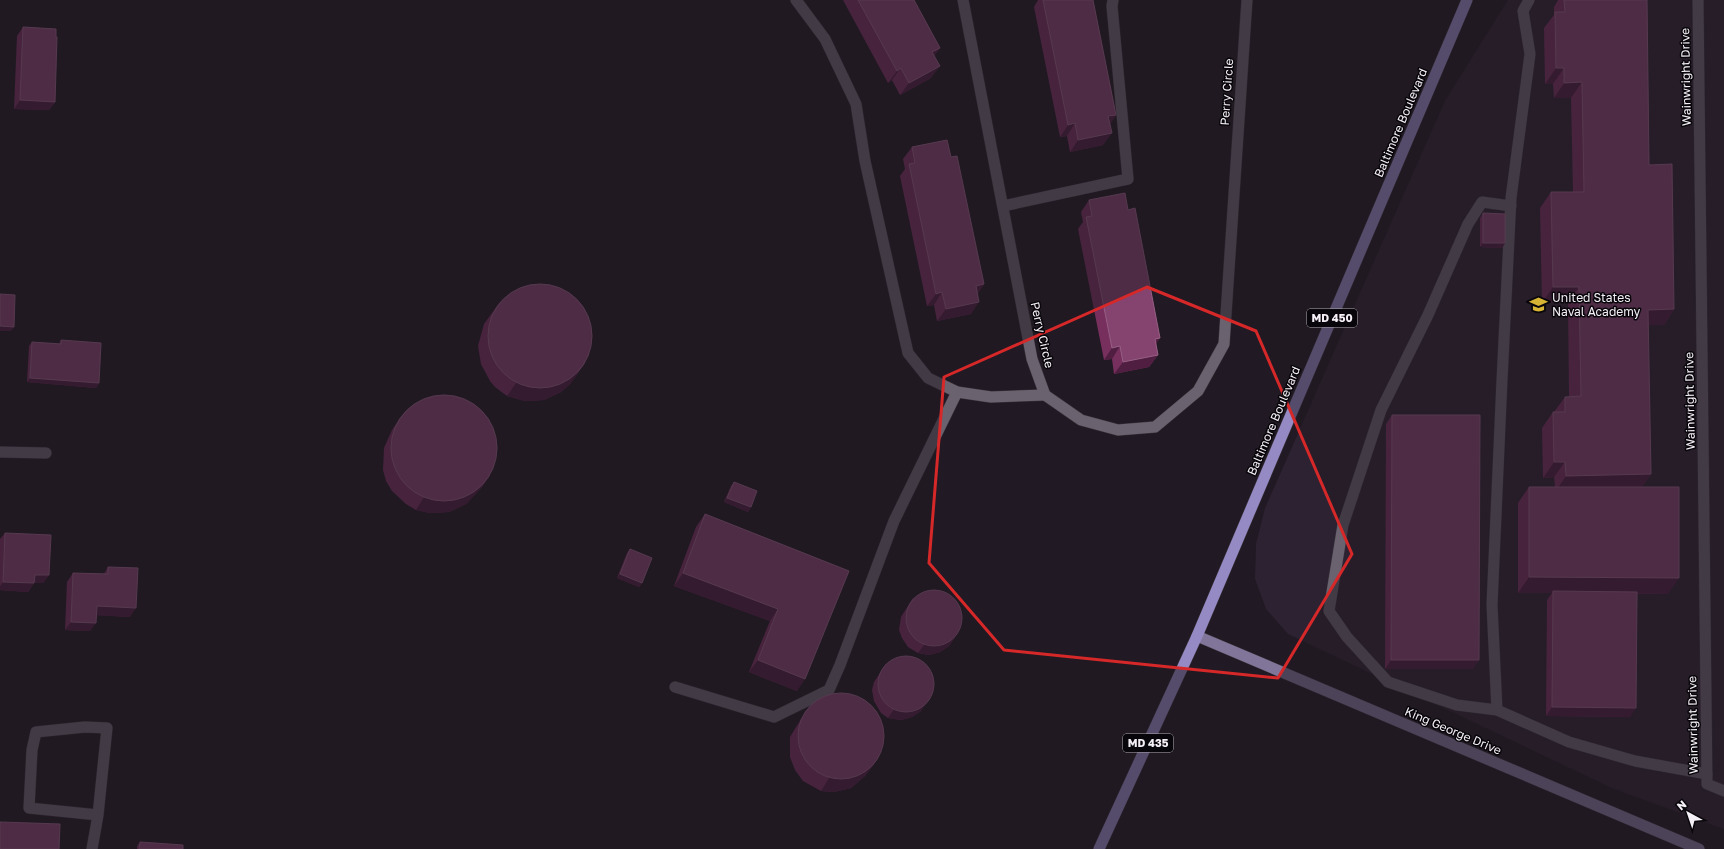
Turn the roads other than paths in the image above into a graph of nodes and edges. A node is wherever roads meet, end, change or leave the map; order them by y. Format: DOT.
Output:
graph roads {
  1 [pos="796,0"];
  2 [pos="963,0"];
  3 [pos="1113,0"];
  4 [pos="1247,0"];
  5 [pos="1467,0"];
  6 [pos="1529,0"];
  7 [pos="1698,0"];
  8 [pos="1003,206"];
  9 [pos="1511,206"];
  10 [pos="957,392"];
  11 [pos="1045,395"];
  12 [pos="0,452"];
  13 [pos="46,453"];
  14 [pos="1197,636"];
  15 [pos="675,687"];
  16 [pos="1497,710"];
  17 [pos="1707,774"];
  18 [pos="1724,791"];
  19 [pos="98,815"];
  20 [pos="92,849"];
  21 [pos="1099,849"];
  22 [pos="1699,849"];
  1 -- 10 [label="street"];
  2 -- 8 [label="street, Perry Circle"];
  3 -- 8 [label="street"];
  4 -- 11 [label="street, Perry Circle"];
  5 -- 14 [label="main road, Baltimore Boulevard / MD 450"];
  6 -- 9 [label="street"];
  7 -- 17 [label="street, Wainwright Drive"];
  8 -- 11 [label="street, Perry Circle"];
  9 -- 16 [label="street"];
  9 -- 16 [label="street"];
  10 -- 11 [label="street"];
  10 -- 15 [label="street"];
  12 -- 13 [label="street"];
  14 -- 21 [label="main road, Baltimore Boulevard / MD 435"];
  14 -- 22 [label="main road, King George Drive"];
  16 -- 17 [label="street"];
  17 -- 18 [label="street, Wainwright Drive"];
  19 -- 19 [label="street"];
  19 -- 20 [label="street"];
}
